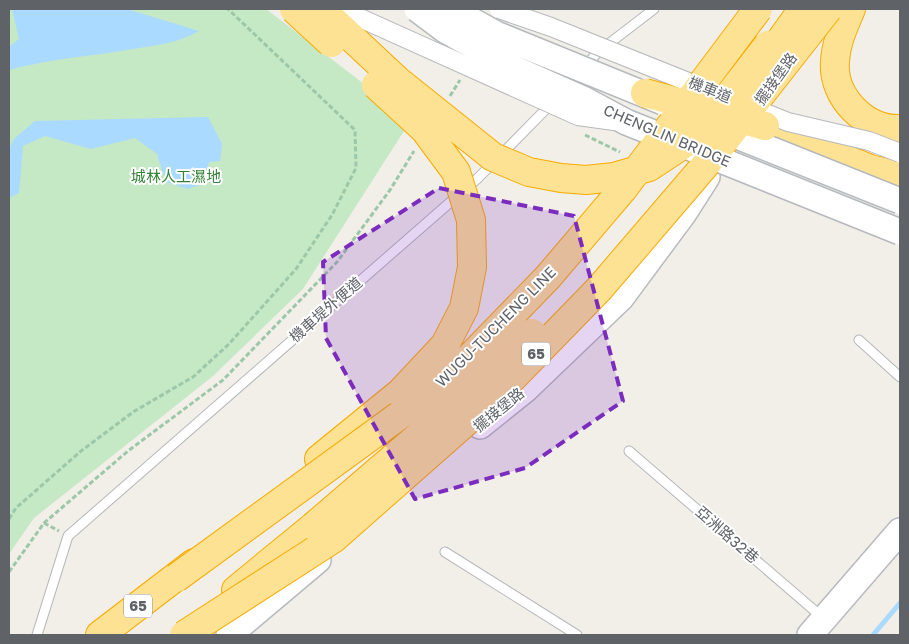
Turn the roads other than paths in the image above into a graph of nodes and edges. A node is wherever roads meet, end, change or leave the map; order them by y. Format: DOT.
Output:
graph roads {
  1 [pos="294,9"];
  2 [pos="321,9"];
  3 [pos="340,9"];
  4 [pos="417,9"];
  5 [pos="451,9"];
  6 [pos="499,9"];
  7 [pos="654,9"];
  8 [pos="758,9"];
  9 [pos="794,9"];
  10 [pos="803,9"];
  11 [pos="820,9"];
  12 [pos="828,9"];
  13 [pos="851,9"];
  14 [pos="646,94"];
  15 [pos="626,122"];
  16 [pos="766,126"];
  17 [pos="900,129"];
  18 [pos="727,146"];
  19 [pos="900,153"];
  20 [pos="900,158"];
  21 [pos="900,176"];
  22 [pos="900,201"];
  23 [pos="900,232"];
  24 [pos="859,340"];
  25 [pos="900,377"];
  26 [pos="629,451"];
  27 [pos="900,531"];
  28 [pos="445,552"];
  29 [pos="176,578"];
  30 [pos="817,627"];
  31 [pos="37,635"];
  32 [pos="100,635"];
  33 [pos="182,635"];
  34 [pos="229,635"];
  35 [pos="577,635"];
  1 -- 29 [label="highway, bridge"];
  2 -- 9 [label="highway, bridge"];
  3 -- 15 [label="street, bridge"];
  4 -- 15 [label="street, CHENGLIN BRIDGE, bridge"];
  5 -- 14 [label="street, CHENGLIN BRIDGE, bridge"];
  6 -- 19 [label="street, 機車道, bridge"];
  7 -- 31 [label="lane, 機車堤外便道"];
  8 -- 29 [label="highway, WUGU-TUCHENG LINE / 65, bridge"];
  9 -- 18 [label="street, 擺接堡路"];
  10 -- 33 [label="highway, bridge"];
  11 -- 18 [label="street, 擺接堡路"];
  12 -- 33 [label="highway, 65, bridge"];
  13 -- 17 [label="highway"];
  14 -- 16 [label="highway, bridge"];
  14 -- 22 [label="street, CHENGLIN BRIDGE, bridge"];
  15 -- 23 [label="street, CHENGLIN BRIDGE, bridge"];
  16 -- 20 [label="highway"];
  16 -- 21 [label="highway"];
  18 -- 34 [label="street, 擺接堡路"];
  24 -- 25 [label="lane"];
  26 -- 30 [label="lane, 亞洲路32巷"];
  27 -- 30 [label="street"];
  28 -- 35 [label="lane"];
  29 -- 32 [label="highway, WUGU-TUCHENG LINE / 65"];
}
